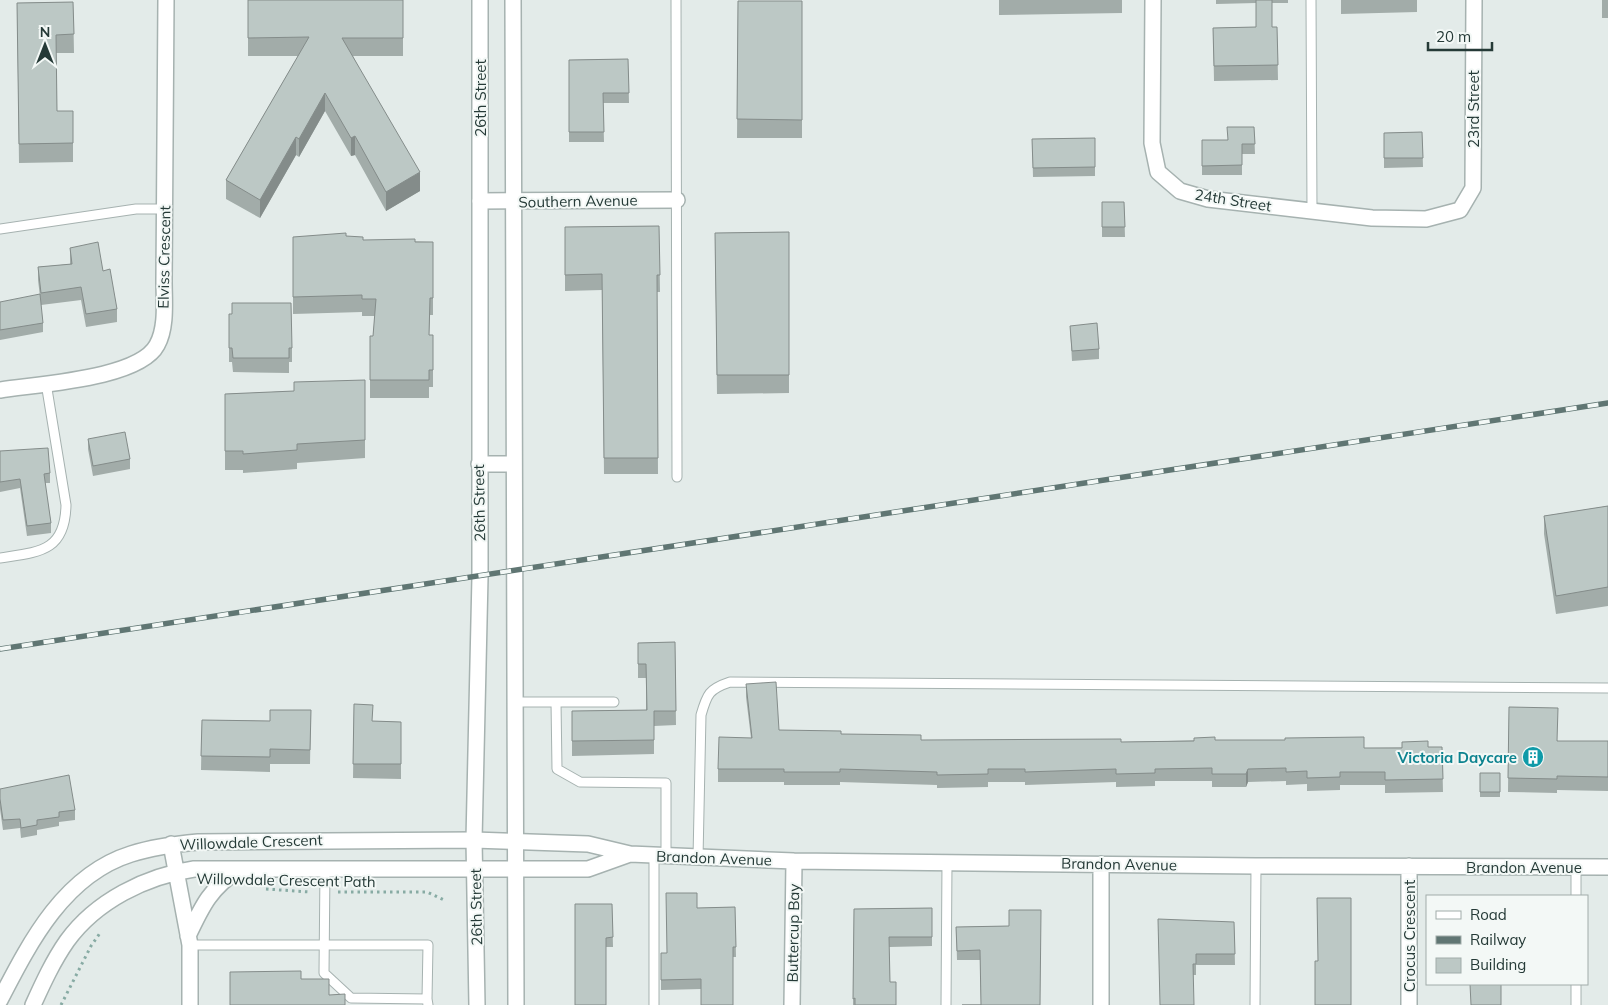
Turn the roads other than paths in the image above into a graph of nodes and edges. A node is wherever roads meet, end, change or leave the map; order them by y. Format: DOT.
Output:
graph roads {
  1 [pos="166,0"];
  2 [pos="480,0"];
  3 [pos="513,0"];
  4 [pos="676,0"];
  5 [pos="1153,0"];
  6 [pos="1311,0"];
  7 [pos="1474,0"];
  8 [pos="1473,188"];
  9 [pos="676,200"];
  10 [pos="480,201"];
  11 [pos="514,201"];
  12 [pos="165,209"];
  13 [pos="1312,211"];
  14 [pos="0,229"];
  15 [pos="46,383"];
  16 [pos="0,390"];
  17 [pos="478,464"];
  18 [pos="514,464"];
  19 [pos="678,477"];
  20 [pos="0,558"];
  21 [pos="1608,688"];
  22 [pos="515,702"];
  23 [pos="556,702"];
  24 [pos="614,702"];
  25 [pos="474,840"];
  26 [pos="515,843"];
  27 [pos="171,844"];
  28 [pos="630,854"];
  29 [pos="660,856"];
  30 [pos="698,858"];
  31 [pos="794,861"];
  32 [pos="946,863"];
  33 [pos="1101,864"];
  34 [pos="1256,866"];
  35 [pos="1409,866"];
  36 [pos="1576,867"];
  37 [pos="1608,867"];
  38 [pos="325,868"];
  39 [pos="240,869"];
  40 [pos="475,869"];
  41 [pos="515,869"];
  42 [pos="176,872"];
  43 [pos="1576,895"];
  44 [pos="189,941"];
  45 [pos="324,945"];
  46 [pos="1576,985"];
  47 [pos="0,1000"];
  48 [pos="428,1002"];
  49 [pos="33,1005"];
  50 [pos="190,1005"];
  51 [pos="477,1005"];
  52 [pos="516,1005"];
  53 [pos="654,1005"];
  54 [pos="792,1005"];
  55 [pos="946,1005"];
  56 [pos="1101,1005"];
  57 [pos="1256,1005"];
  58 [pos="1409,1005"];
  59 [pos="1576,1005"];
  1 -- 12 [label="street, Elviss Crescent"];
  2 -- 10 [label="street, 26th Street"];
  3 -- 11 [label="street"];
  4 -- 9 [label="lane"];
  5 -- 13 [label="street, 24th Street"];
  6 -- 13 [label="lane"];
  7 -- 8 [label="street, 23rd Street"];
  8 -- 13 [label="street, 24th Street"];
  9 -- 11 [label="street, Southern Avenue"];
  9 -- 19 [label="lane"];
  10 -- 11 [label="street, Southern Avenue"];
  10 -- 17 [label="street, 26th Street"];
  11 -- 18 [label="street"];
  12 -- 14 [label="lane"];
  12 -- 15 [label="street, Elviss Crescent"];
  15 -- 16 [label="street, Elviss Crescent"];
  15 -- 20 [label="lane"];
  17 -- 18 [label="street"];
  17 -- 25 [label="street, 26th Street"];
  18 -- 22 [label="street"];
  21 -- 30 [label="lane"];
  22 -- 23 [label="lane"];
  22 -- 26 [label="street"];
  23 -- 24 [label="lane"];
  23 -- 29 [label="lane"];
  25 -- 26 [label="street, Willowdale Crescent"];
  25 -- 27 [label="street, Willowdale Crescent"];
  25 -- 40 [label="street, 26th Street"];
  26 -- 28 [label="street, Brandon Avenue"];
  26 -- 41 [label="street"];
  27 -- 42 [label="street"];
  27 -- 47 [label="street, Willowdale Crescent"];
  28 -- 29 [label="street, Brandon Avenue"];
  28 -- 41 [label="street, Brandon Avenue"];
  29 -- 30 [label="street, Brandon Avenue"];
  29 -- 53 [label="lane"];
  30 -- 31 [label="street, Brandon Avenue"];
  31 -- 32 [label="street, Brandon Avenue"];
  31 -- 54 [label="street, Buttercup Bay"];
  32 -- 33 [label="street, Brandon Avenue"];
  32 -- 55 [label="lane"];
  33 -- 34 [label="street, Brandon Avenue"];
  33 -- 56 [label="street"];
  34 -- 35 [label="street, Brandon Avenue"];
  34 -- 57 [label="lane"];
  35 -- 36 [label="street, Brandon Avenue"];
  35 -- 58 [label="street, Crocus Crescent"];
  36 -- 37 [label="street, Brandon Avenue"];
  36 -- 43 [label="lane"];
  38 -- 39 [label="street, Willowdale Crescent"];
  38 -- 40 [label="street, Willowdale Crescent"];
  38 -- 45 [label="lane"];
  39 -- 42 [label="street, Willowdale Crescent"];
  39 -- 44 [label="street"];
  40 -- 41 [label="street, Willowdale Crescent"];
  40 -- 51 [label="street, 26th Street"];
  41 -- 52 [label="street"];
  42 -- 44 [label="street"];
  42 -- 49 [label="street, Willowdale Crescent"];
  44 -- 45 [label="lane"];
  44 -- 50 [label="street"];
  45 -- 48 [label="lane"];
  45 -- 48 [label="lane"];
  46 -- 59 [label="lane"];
}
